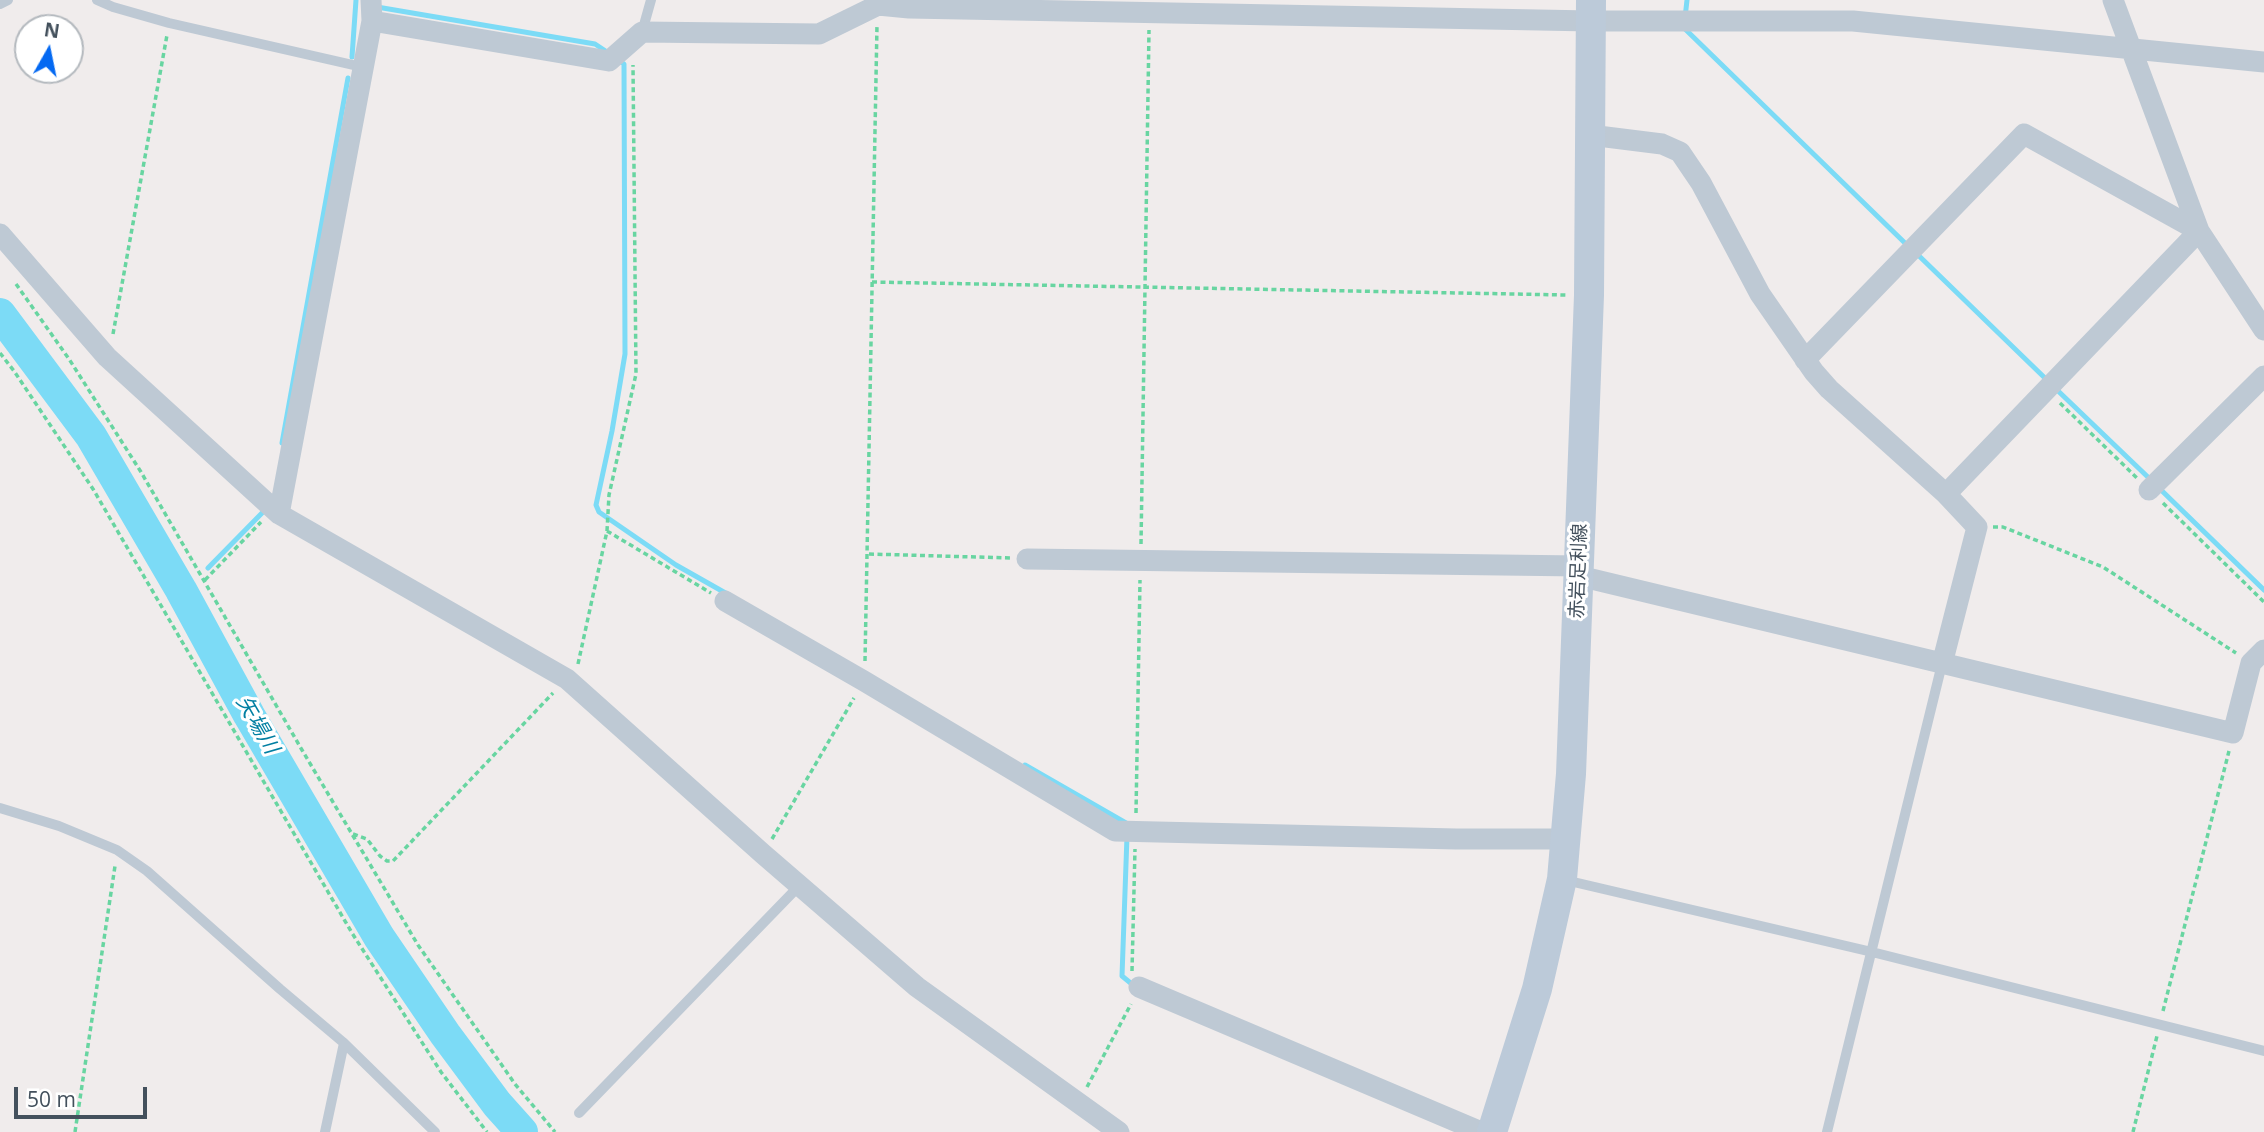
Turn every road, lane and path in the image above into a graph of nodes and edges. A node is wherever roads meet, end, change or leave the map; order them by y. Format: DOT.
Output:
graph roads {
  1 [pos="8,0"];
  2 [pos="97,0"];
  3 [pos="651,0"];
  4 [pos="2113,0"];
  5 [pos="881,3"];
  6 [pos="0,4"];
  7 [pos="372,10"];
  8 [pos="1591,10"];
  9 [pos="169,23"];
  10 [pos="637,37"];
  11 [pos="2131,49"];
  12 [pos="2264,62"];
  13 [pos="362,67"];
  14 [pos="1590,135"];
  15 [pos="2199,231"];
  16 [pos="1,236"];
  17 [pos="14,281"];
  18 [pos="872,282"];
  19 [pos="1589,295"];
  20 [pos="2264,330"];
  21 [pos="0,353"];
  22 [pos="107,357"];
  23 [pos="1805,360"];
  24 [pos="2264,376"];
  25 [pos="2154,485"];
  26 [pos="1946,494"];
  27 [pos="279,514"];
  28 [pos="1977,527"];
  29 [pos="607,531"];
  30 [pos="869,554"];
  31 [pos="1027,559"];
  32 [pos="1579,571"];
  33 [pos="205,580"];
  34 [pos="725,601"];
  35 [pos="2257,657"];
  36 [pos="1942,664"];
  37 [pos="567,679"];
  38 [pos="864,681"];
  39 [pos="2233,733"];
  40 [pos="0,808"];
  41 [pos="352,834"];
  42 [pos="1565,839"];
  43 [pos="117,850"];
  44 [pos="763,855"];
  45 [pos="1562,879"];
  46 [pos="799,886"];
  47 [pos="1872,952"];
  48 [pos="1139,987"];
  49 [pos="2160,1026"];
  50 [pos="344,1043"];
  51 [pos="2264,1051"];
  52 [pos="579,1113"];
  53 [pos="75,1132"];
  54 [pos="325,1132"];
  55 [pos="435,1132"];
  56 [pos="487,1132"];
  57 [pos="555,1132"];
  58 [pos="1119,1132"];
  59 [pos="1481,1132"];
  60 [pos="1492,1132"];
  61 [pos="1827,1132"];
  62 [pos="2133,1132"];
  1 -- 6 [label="lane"];
  2 -- 9 [label="lane"];
  3 -- 10 [label="lane"];
  4 -- 11 [label="street"];
  5 -- 8 [label="street"];
  5 -- 10 [label="street"];
  5 -- 18 [label="path"];
  7 -- 10 [label="street"];
  7 -- 13 [label="street"];
  8 -- 11 [label="street"];
  8 -- 14 [label="main road, 赤岩足利線"];
  9 -- 13 [label="lane"];
  9 -- 22 [label="path"];
  10 -- 29 [label="path"];
  11 -- 12 [label="street"];
  11 -- 15 [label="street"];
  13 -- 27 [label="street"];
  14 -- 19 [label="main road, 赤岩足利線"];
  14 -- 23 [label="street"];
  15 -- 20 [label="street"];
  15 -- 23 [label="street"];
  15 -- 26 [label="street"];
  16 -- 22 [label="street"];
  17 -- 33 [label="path"];
  18 -- 19 [label="path"];
  18 -- 30 [label="path"];
  19 -- 32 [label="main road, 赤岩足利線"];
  21 -- 56 [label="path"];
  22 -- 27 [label="street"];
  23 -- 26 [label="street"];
  24 -- 25 [label="street"];
  26 -- 28 [label="street"];
  27 -- 33 [label="path"];
  27 -- 37 [label="street"];
  28 -- 35 [label="path"];
  28 -- 36 [label="street"];
  29 -- 34 [label="path"];
  29 -- 37 [label="path"];
  30 -- 31 [label="path"];
  30 -- 38 [label="path"];
  31 -- 32 [label="street"];
  32 -- 36 [label="street"];
  32 -- 42 [label="main road, 赤岩足利線"];
  33 -- 41 [label="path"];
  34 -- 38 [label="street"];
  35 -- 39 [label="street"];
  36 -- 39 [label="street"];
  36 -- 47 [label="lane"];
  37 -- 41 [label="path"];
  37 -- 44 [label="street"];
  38 -- 42 [label="street"];
  38 -- 44 [label="path"];
  39 -- 49 [label="path"];
  40 -- 43 [label="lane"];
  41 -- 57 [label="path"];
  42 -- 45 [label="main road, 赤岩足利線"];
  43 -- 50 [label="lane"];
  43 -- 53 [label="path"];
  44 -- 46 [label="street"];
  45 -- 47 [label="lane"];
  45 -- 60 [label="main road, 赤岩足利線"];
  46 -- 52 [label="lane"];
  46 -- 58 [label="street"];
  47 -- 49 [label="lane"];
  47 -- 61 [label="lane"];
  48 -- 59 [label="street"];
  49 -- 51 [label="lane"];
  49 -- 62 [label="path"];
  50 -- 54 [label="lane"];
  50 -- 55 [label="lane"];
}
